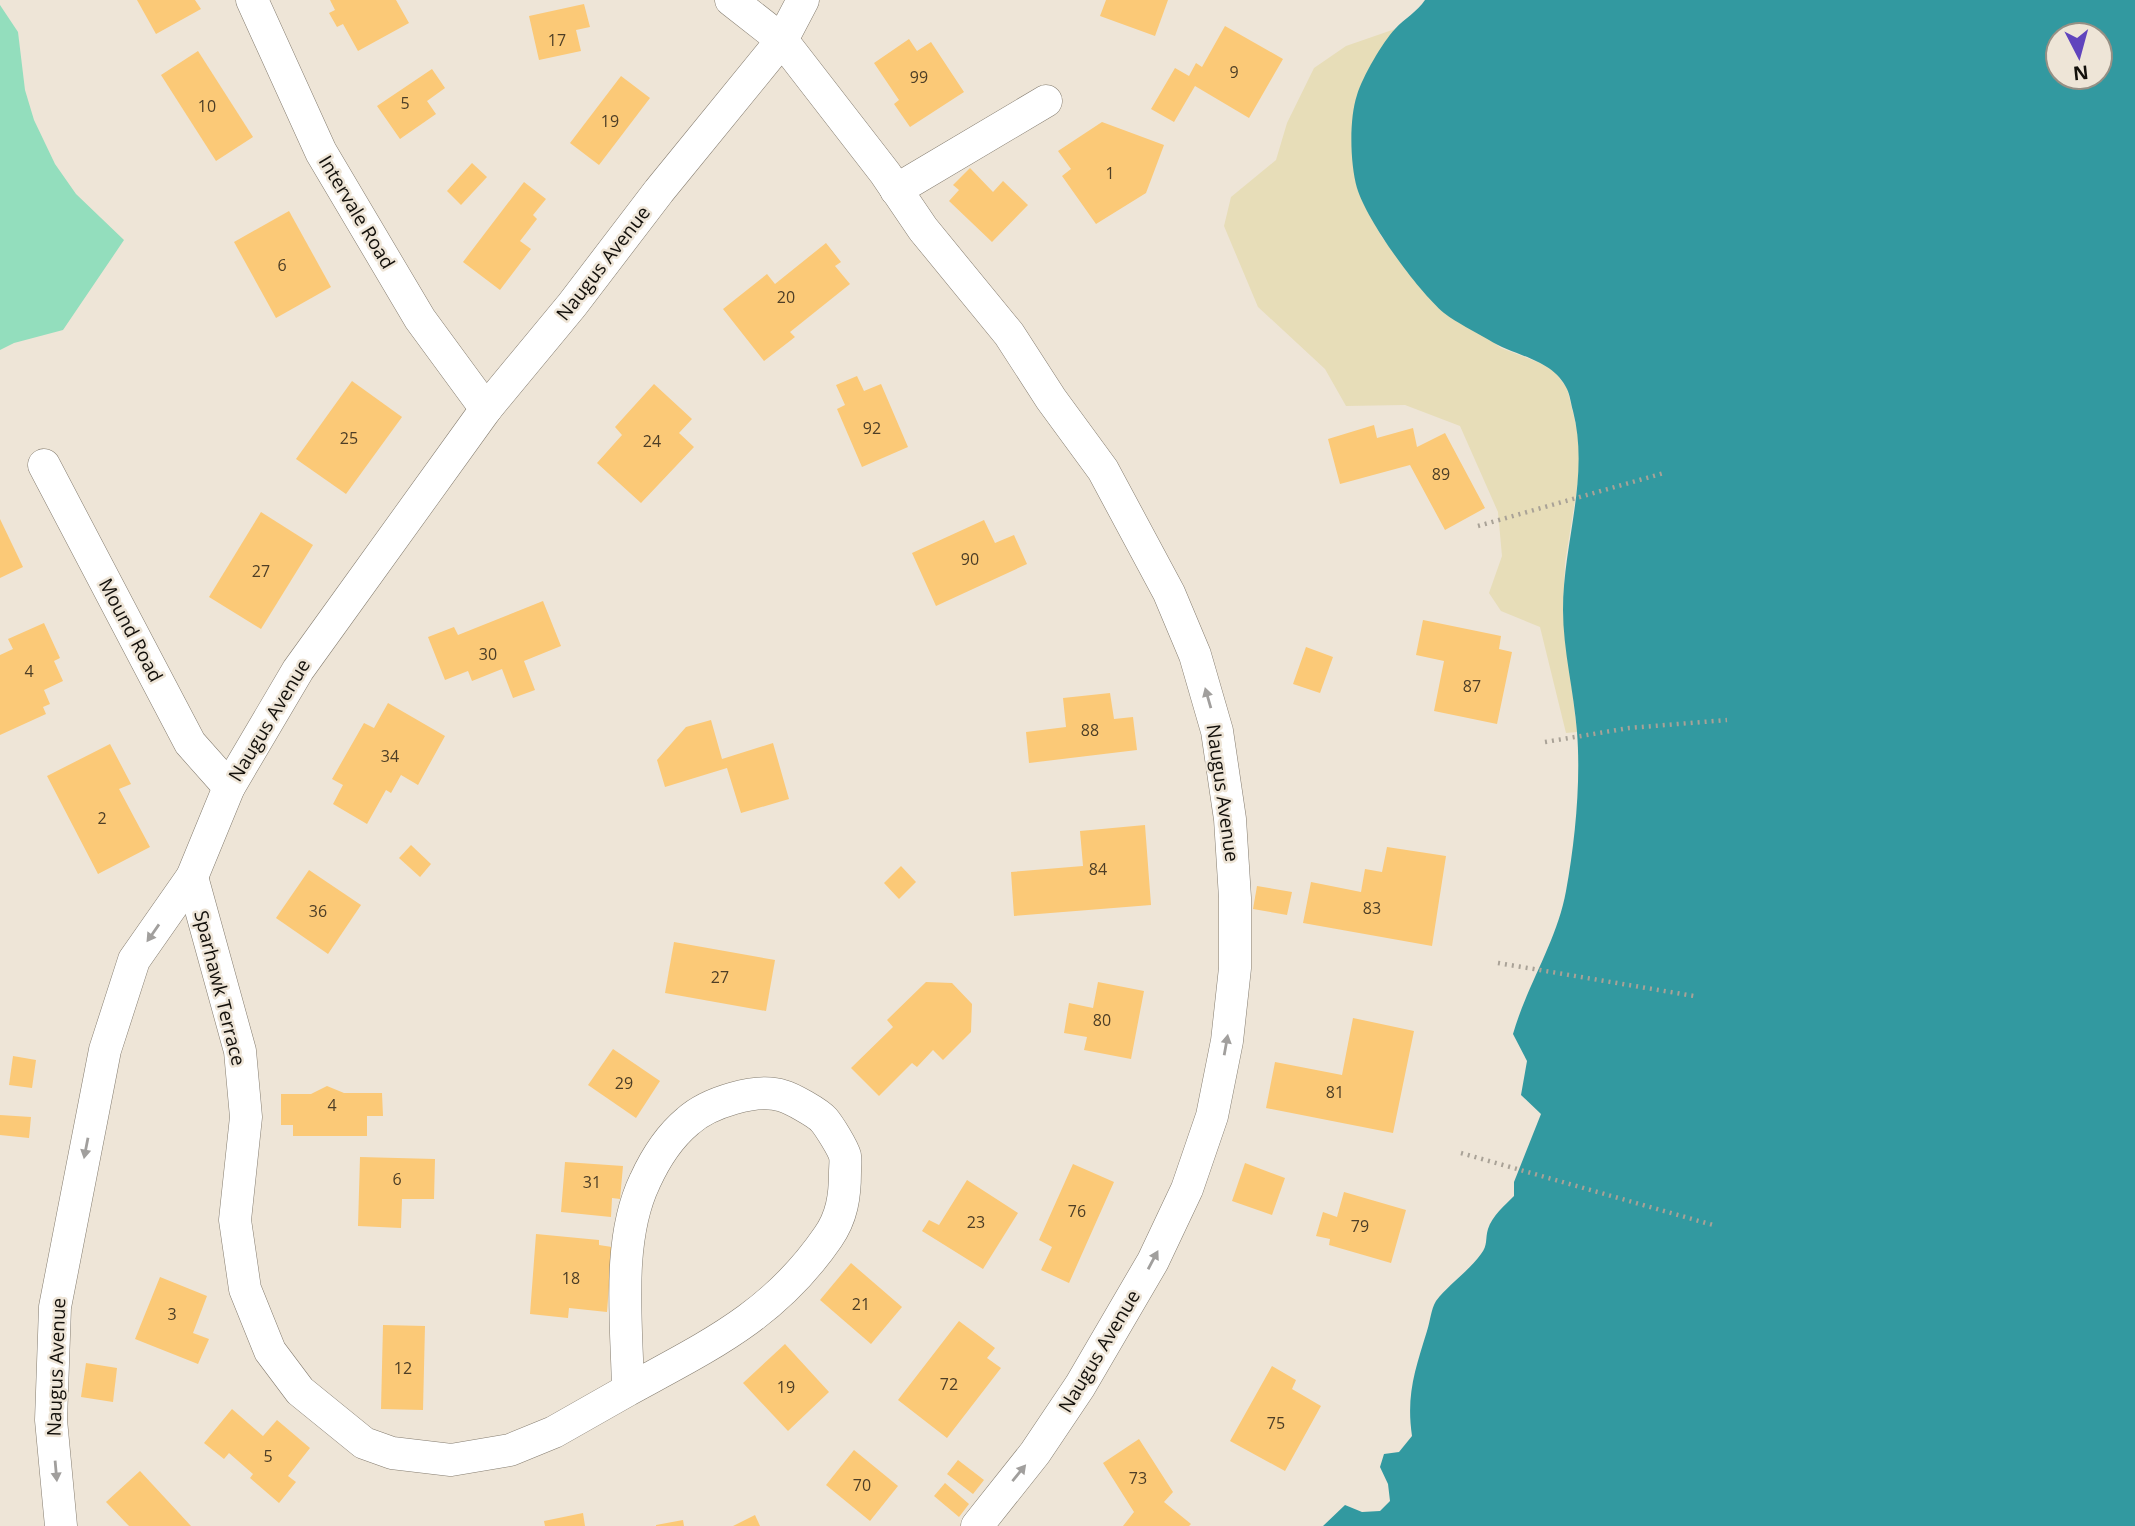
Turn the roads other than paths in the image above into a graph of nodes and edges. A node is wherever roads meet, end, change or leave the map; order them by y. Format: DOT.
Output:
graph roads {
  1 [pos="252,0"];
  2 [pos="731,0"];
  3 [pos="803,0"];
  4 [pos="782,40"];
  5 [pos="1046,101"];
  6 [pos="896,190"];
  7 [pos="486,410"];
  8 [pos="44,465"];
  9 [pos="229,787"];
  10 [pos="192,877"];
  11 [pos="628,1390"];
  12 [pos="61,1526"];
  13 [pos="977,1526"];
  1 -- 7 [label="street, Intervale Road"];
  2 -- 4 [label="street"];
  3 -- 4 [label="street, Naugus Avenue"];
  4 -- 6 [label="street, Naugus Avenue"];
  4 -- 7 [label="street, Naugus Avenue"];
  5 -- 6 [label="street"];
  13 -- 6 [label="street, Naugus Avenue, one-way"];
  7 -- 9 [label="street, Naugus Avenue"];
  8 -- 9 [label="street, Mound Road"];
  9 -- 10 [label="street, Naugus Avenue"];
  10 -- 11 [label="street, Sparhawk Terrace"];
  10 -- 12 [label="street, Naugus Avenue, one-way"];
  11 -- 11 [label="street, Sparhawk Terrace"];
}
